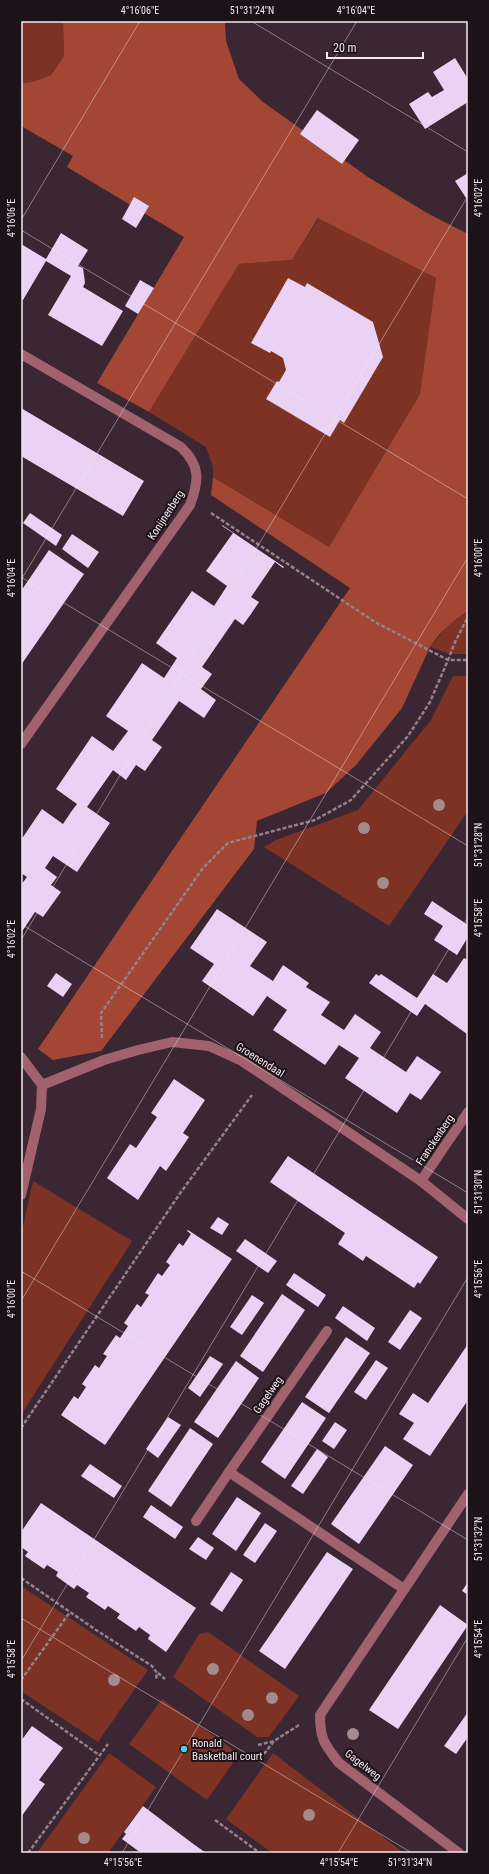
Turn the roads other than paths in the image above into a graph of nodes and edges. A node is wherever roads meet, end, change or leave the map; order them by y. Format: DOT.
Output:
graph roads {
  1 [pos="21,354"];
  2 [pos="21,744"];
  3 [pos="21,1057"];
  4 [pos="42,1085"];
  5 [pos="468,1112"];
  6 [pos="421,1181"];
  7 [pos="21,1195"];
  8 [pos="468,1219"];
  9 [pos="327,1331"];
  10 [pos="229,1472"];
  11 [pos="468,1494"];
  12 [pos="196,1521"];
  13 [pos="404,1589"];
  14 [pos="459,1853"];
  1 -- 2 [label="street, Konijnenberg"];
  3 -- 4 [label="street"];
  4 -- 6 [label="street, Groenendaal"];
  4 -- 7 [label="street"];
  5 -- 6 [label="street, Franckenberg"];
  6 -- 8 [label="street, Groenendaal"];
  9 -- 10 [label="street, Gagelweg"];
  10 -- 12 [label="street, Gagelweg"];
  10 -- 13 [label="street"];
  11 -- 13 [label="street, Gagelweg"];
  13 -- 14 [label="street, Gagelweg"];
}
